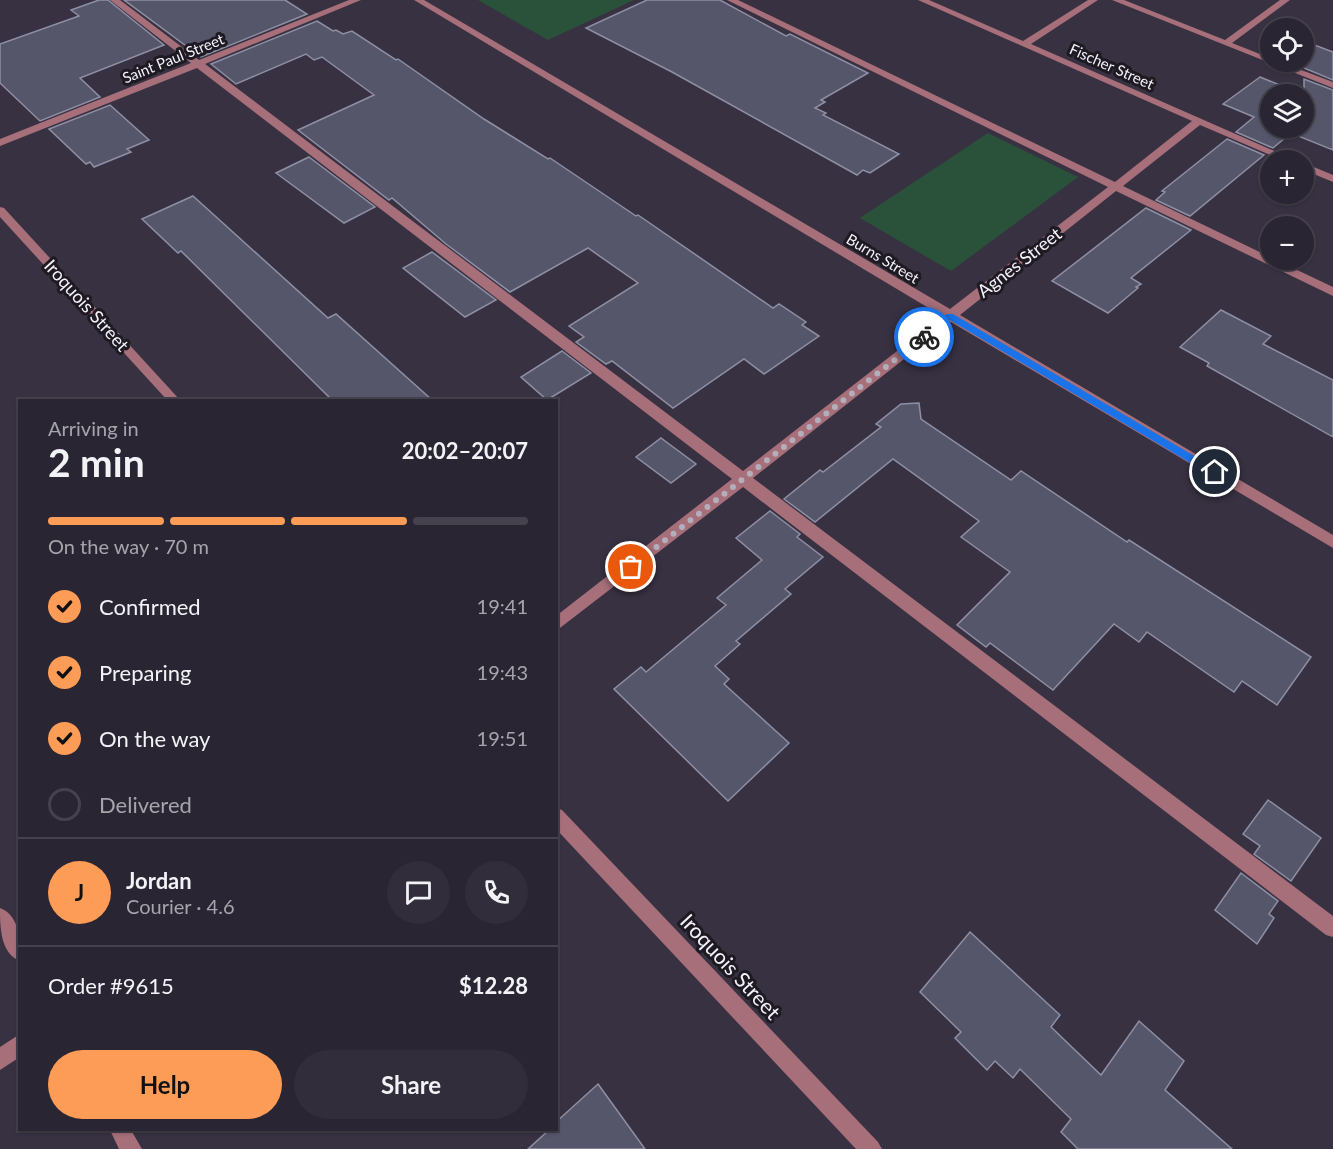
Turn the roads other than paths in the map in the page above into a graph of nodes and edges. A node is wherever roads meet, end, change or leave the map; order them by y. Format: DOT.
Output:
graph roads {
  1 [pos="114,0"];
  2 [pos="357,0"];
  3 [pos="418,0"];
  4 [pos="731,0"];
  5 [pos="922,0"];
  6 [pos="1094,0"];
  7 [pos="1116,0"];
  8 [pos="1286,0"];
  9 [pos="1226,43"];
  10 [pos="1024,44"];
  11 [pos="1260,56"];
  12 [pos="198,64"];
  13 [pos="1300,72"];
  14 [pos="1333,85"];
  15 [pos="1199,121"];
  16 [pos="0,143"];
  17 [pos="1267,150"];
  18 [pos="1314,170"];
  19 [pos="1333,179"];
  20 [pos="1115,186"];
  21 [pos="0,210"];
  22 [pos="1333,292"];
  23 [pos="950,316"];
  24 [pos="173,399"];
  25 [pos="743,479"];
  26 [pos="1333,542"];
  27 [pos="558,623"];
  28 [pos="558,818"];
  29 [pos="0,917"];
  30 [pos="1333,928"];
  31 [pos="18,948"];
  32 [pos="18,1046"];
  33 [pos="0,1060"];
  34 [pos="121,1131"];
  35 [pos="131,1149"];
  36 [pos="871,1149"];
  1 -- 12 [label="street"];
  2 -- 12 [label="street, Saint Paul Street"];
  3 -- 23 [label="street, Burns Street"];
  4 -- 20 [label="street"];
  5 -- 10 [label="street, Fischer Street"];
  6 -- 10 [label="street"];
  7 -- 9 [label="street"];
  8 -- 9 [label="street"];
  9 -- 11 [label="street"];
  10 -- 15 [label="street, Fischer Street"];
  12 -- 16 [label="street, Saint Paul Street"];
  12 -- 25 [label="street"];
  13 -- 14 [label="street"];
  15 -- 17 [label="street, Fischer Street"];
  15 -- 20 [label="street, Agnes Street"];
  18 -- 19 [label="street"];
  20 -- 22 [label="street"];
  20 -- 23 [label="street, Agnes Street"];
  21 -- 24 [label="street, Iroquois Street"];
  23 -- 25 [label="street, Agnes Street"];
  23 -- 26 [label="street, Burns Street"];
  25 -- 27 [label="street, Agnes Street"];
  25 -- 30 [label="street"];
  28 -- 36 [label="street, Iroquois Street"];
  29 -- 31 [label="street"];
  32 -- 33 [label="street"];
  34 -- 35 [label="street"];
}
